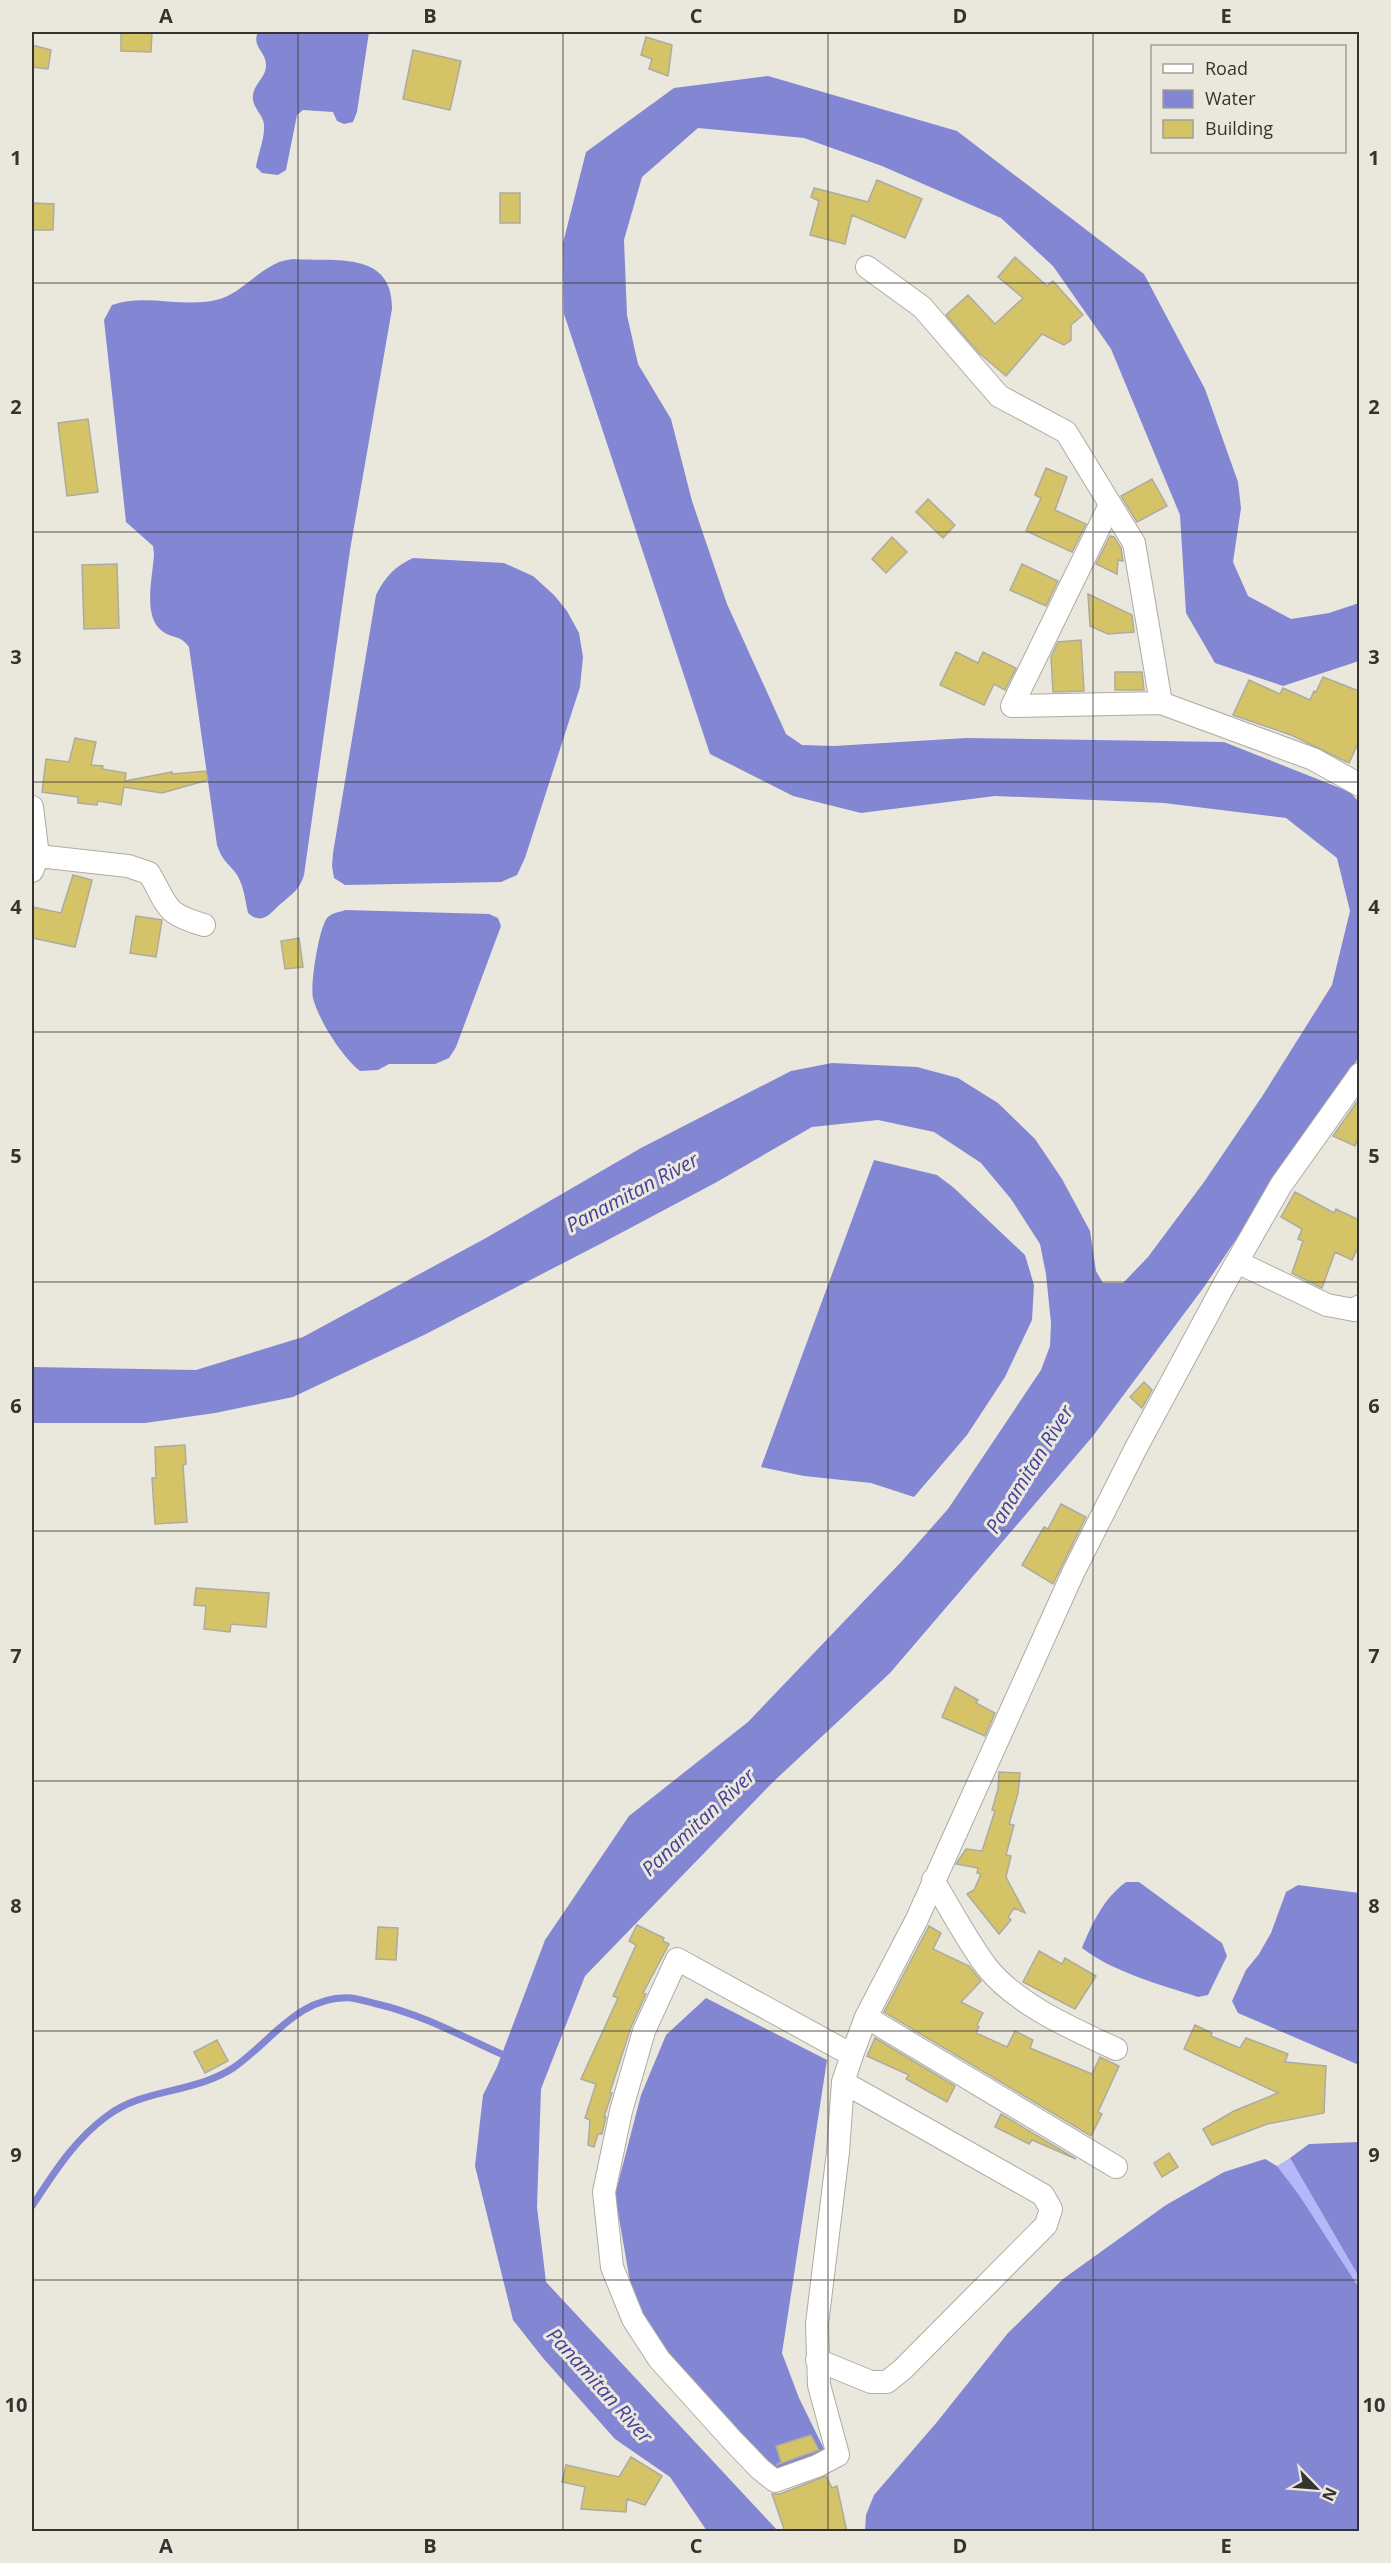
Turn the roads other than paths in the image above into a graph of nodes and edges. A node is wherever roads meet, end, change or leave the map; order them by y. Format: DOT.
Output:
graph roads {
  1 [pos="867,267"];
  2 [pos="1110,505"];
  3 [pos="1161,703"];
  4 [pos="1359,785"];
  5 [pos="32,807"];
  6 [pos="35,863"];
  7 [pos="204,925"];
  8 [pos="1359,1074"];
  9 [pos="1237,1262"];
  10 [pos="1359,1306"];
  11 [pos="933,1880"];
  12 [pos="866,2017"];
  13 [pos="1116,2049"];
  14 [pos="852,2055"];
  15 [pos="843,2082"];
  16 [pos="1116,2167"];
  17 [pos="818,2360"];
  1 -- 2 [label="street"];
  2 -- 3 [label="street"];
  2 -- 3 [label="street"];
  3 -- 4 [label="street"];
  5 -- 6 [label="street"];
  6 -- 7 [label="street"];
  8 -- 9 [label="street"];
  9 -- 10 [label="street"];
  9 -- 11 [label="street"];
  11 -- 12 [label="street"];
  11 -- 13 [label="street"];
  12 -- 14 [label="street"];
  12 -- 16 [label="street"];
  14 -- 15 [label="street"];
  14 -- 17 [label="street"];
  15 -- 17 [label="street"];
  15 -- 17 [label="street"];
}
